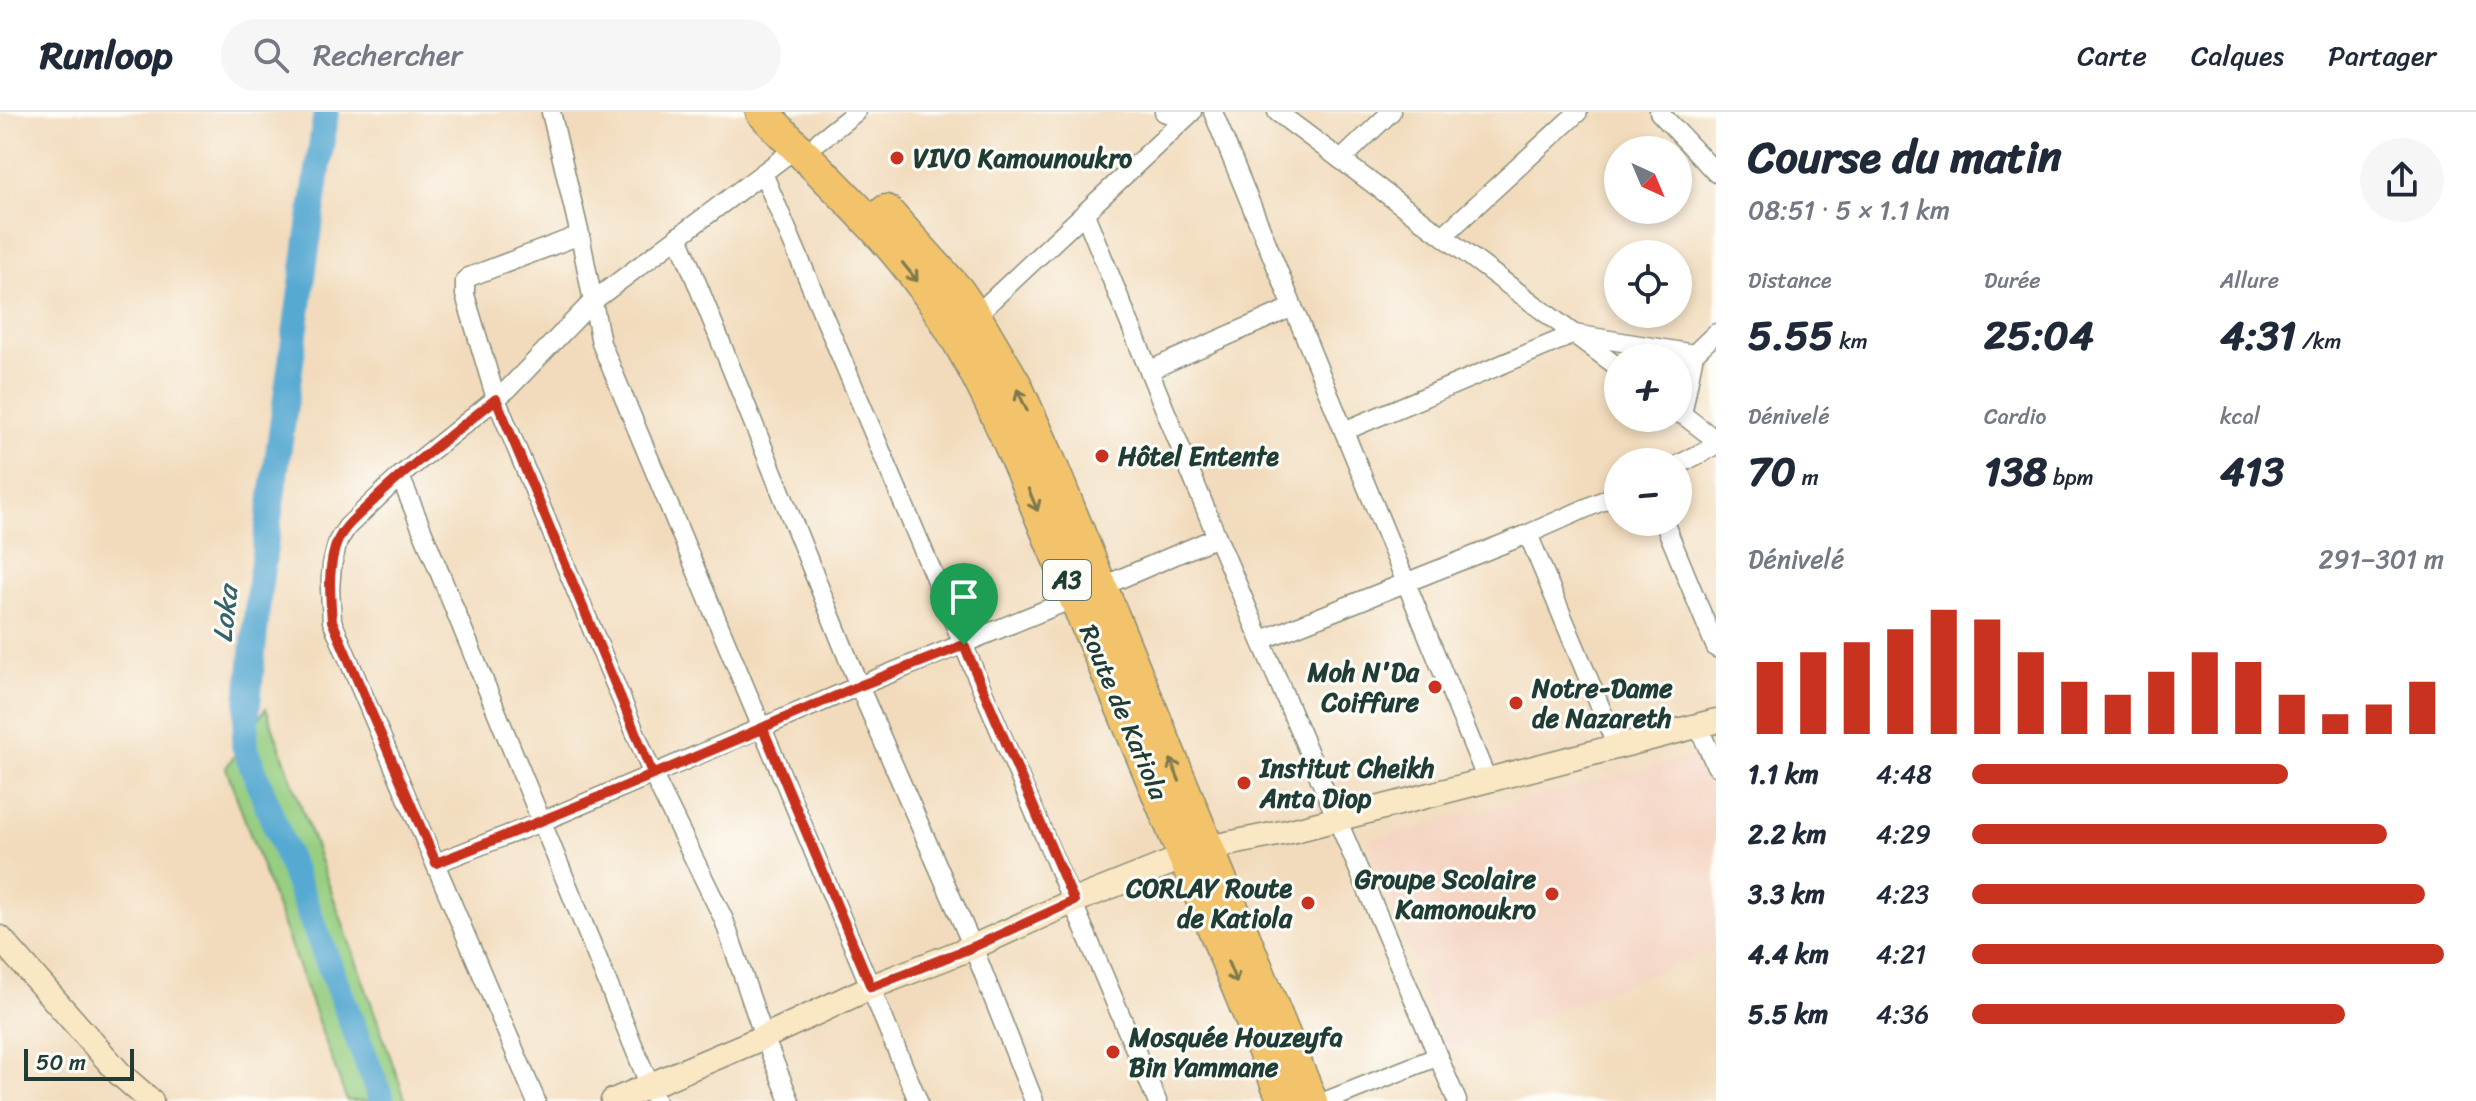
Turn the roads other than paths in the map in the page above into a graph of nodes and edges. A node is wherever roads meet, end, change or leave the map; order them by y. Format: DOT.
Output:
graph roads {
  1 [pos="551,112"];
  2 [pos="762,112"];
  3 [pos="791,112"];
  4 [pos="856,112"];
  5 [pos="1164,112"];
  6 [pos="1213,112"];
  7 [pos="1277,112"];
  8 [pos="1391,112"];
  9 [pos="1578,112"];
  10 [pos="1659,112"];
  11 [pos="1188,116"];
  12 [pos="807,144"];
  13 [pos="1341,160"];
  14 [pos="763,173"];
  15 [pos="1716,173"];
  16 [pos="1085,214"];
  17 [pos="580,235"];
  18 [pos="678,236"];
  19 [pos="1443,236"];
  20 [pos="593,301"];
  21 [pos="1293,307"];
  22 [pos="975,316"];
  23 [pos="1716,333"];
  24 [pos="1574,334"];
  25 [pos="1694,354"];
  26 [pos="1604,356"];
  27 [pos="1692,362"];
  28 [pos="1150,370"];
  29 [pos="496,399"];
  30 [pos="1692,423"];
  31 [pos="1344,431"];
  32 [pos="1716,442"];
  33 [pos="1692,457"];
  34 [pos="400,476"];
  35 [pos="1604,500"];
  36 [pos="1528,534"];
  37 [pos="1670,536"];
  38 [pos="1217,537"];
  39 [pos="1407,581"];
  40 [pos="1088,593"];
  41 [pos="1262,640"];
  42 [pos="964,645"];
  43 [pos="1716,648"];
  44 [pos="859,686"];
  45 [pos="1707,723"];
  46 [pos="763,729"];
  47 [pos="1617,747"];
  48 [pos="1716,766"];
  49 [pos="653,775"];
  50 [pos="1487,780"];
  51 [pos="1338,819"];
  52 [pos="541,822"];
  53 [pos="1196,852"];
  54 [pos="436,863"];
  55 [pos="1074,901"];
  56 [pos="0,938"];
  57 [pos="973,947"];
  58 [pos="871,987"];
  59 [pos="764,1037"];
  60 [pos="1439,1056"];
  61 [pos="652,1093"];
  62 [pos="151,1101"];
  63 [pos="536,1101"];
  64 [pos="613,1101"];
  65 [pos="790,1101"];
  66 [pos="918,1101"];
  67 [pos="1034,1101"];
  68 [pos="1157,1101"];
  69 [pos="1284,1101"];
  70 [pos="1311,1101"];
  71 [pos="1326,1101"];
  72 [pos="1457,1101"];
  1 -- 17 [label="street"];
  2 -- 12 [label="highway, Route de Katiola / A3"];
  3 -- 12 [label="highway, Route de Katiola / A3"];
  4 -- 12 [label="street"];
  5 -- 11 [label="street"];
  6 -- 21 [label="street"];
  7 -- 13 [label="street"];
  8 -- 13 [label="street"];
  9 -- 19 [label="street"];
  10 -- 15 [label="street"];
  11 -- 16 [label="street"];
  12 -- 14 [label="street"];
  12 -- 22 [label="highway, Route de Katiola / A3"];
  12 -- 40 [label="highway, Route de Katiola / A3, one-way"];
  13 -- 19 [label="street"];
  14 -- 18 [label="street"];
  14 -- 42 [label="street"];
  16 -- 22 [label="street"];
  16 -- 28 [label="street"];
  17 -- 20 [label="street"];
  17 -- 29 [label="street"];
  18 -- 20 [label="street"];
  18 -- 44 [label="street"];
  19 -- 24 [label="street"];
  20 -- 29 [label="street"];
  20 -- 46 [label="street"];
  21 -- 28 [label="street"];
  21 -- 31 [label="street"];
  40 -- 22 [label="highway, Route de Katiola / A3, one-way"];
  23 -- 25 [label="street"];
  24 -- 25 [label="street"];
  24 -- 26 [label="street"];
  24 -- 31 [label="street"];
  25 -- 27 [label="street"];
  28 -- 38 [label="street"];
  29 -- 34 [label="street"];
  29 -- 49 [label="street"];
  30 -- 32 [label="street"];
  31 -- 39 [label="street"];
  32 -- 33 [label="street"];
  34 -- 52 [label="street"];
  34 -- 54 [label="street"];
  35 -- 36 [label="street"];
  36 -- 39 [label="street"];
  36 -- 47 [label="street"];
  37 -- 43 [label="street"];
  38 -- 40 [label="street"];
  38 -- 41 [label="street"];
  39 -- 41 [label="street"];
  39 -- 50 [label="street"];
  40 -- 42 [label="street"];
  40 -- 53 [label="highway, Route de Katiola / A3"];
  41 -- 51 [label="street"];
  42 -- 44 [label="street"];
  42 -- 55 [label="street"];
  44 -- 46 [label="street"];
  44 -- 57 [label="street"];
  45 -- 47 [label="street"];
  45 -- 48 [label="street"];
  46 -- 49 [label="street"];
  46 -- 58 [label="street"];
  47 -- 50 [label="street"];
  49 -- 52 [label="street"];
  49 -- 59 [label="street"];
  50 -- 51 [label="street"];
  51 -- 53 [label="street"];
  51 -- 60 [label="street"];
  52 -- 54 [label="street"];
  52 -- 61 [label="street"];
  53 -- 55 [label="street"];
  53 -- 69 [label="highway, Route de Katiola / A3, one-way"];
  53 -- 70 [label="highway, Route de Katiola / A3"];
  54 -- 63 [label="street"];
  55 -- 57 [label="street"];
  55 -- 68 [label="street"];
  56 -- 62 [label="street"];
  57 -- 58 [label="street"];
  57 -- 67 [label="street"];
  58 -- 59 [label="street"];
  58 -- 66 [label="street"];
  59 -- 61 [label="street"];
  59 -- 65 [label="street"];
  60 -- 71 [label="street"];
  60 -- 72 [label="street"];
  61 -- 64 [label="street"];
}
